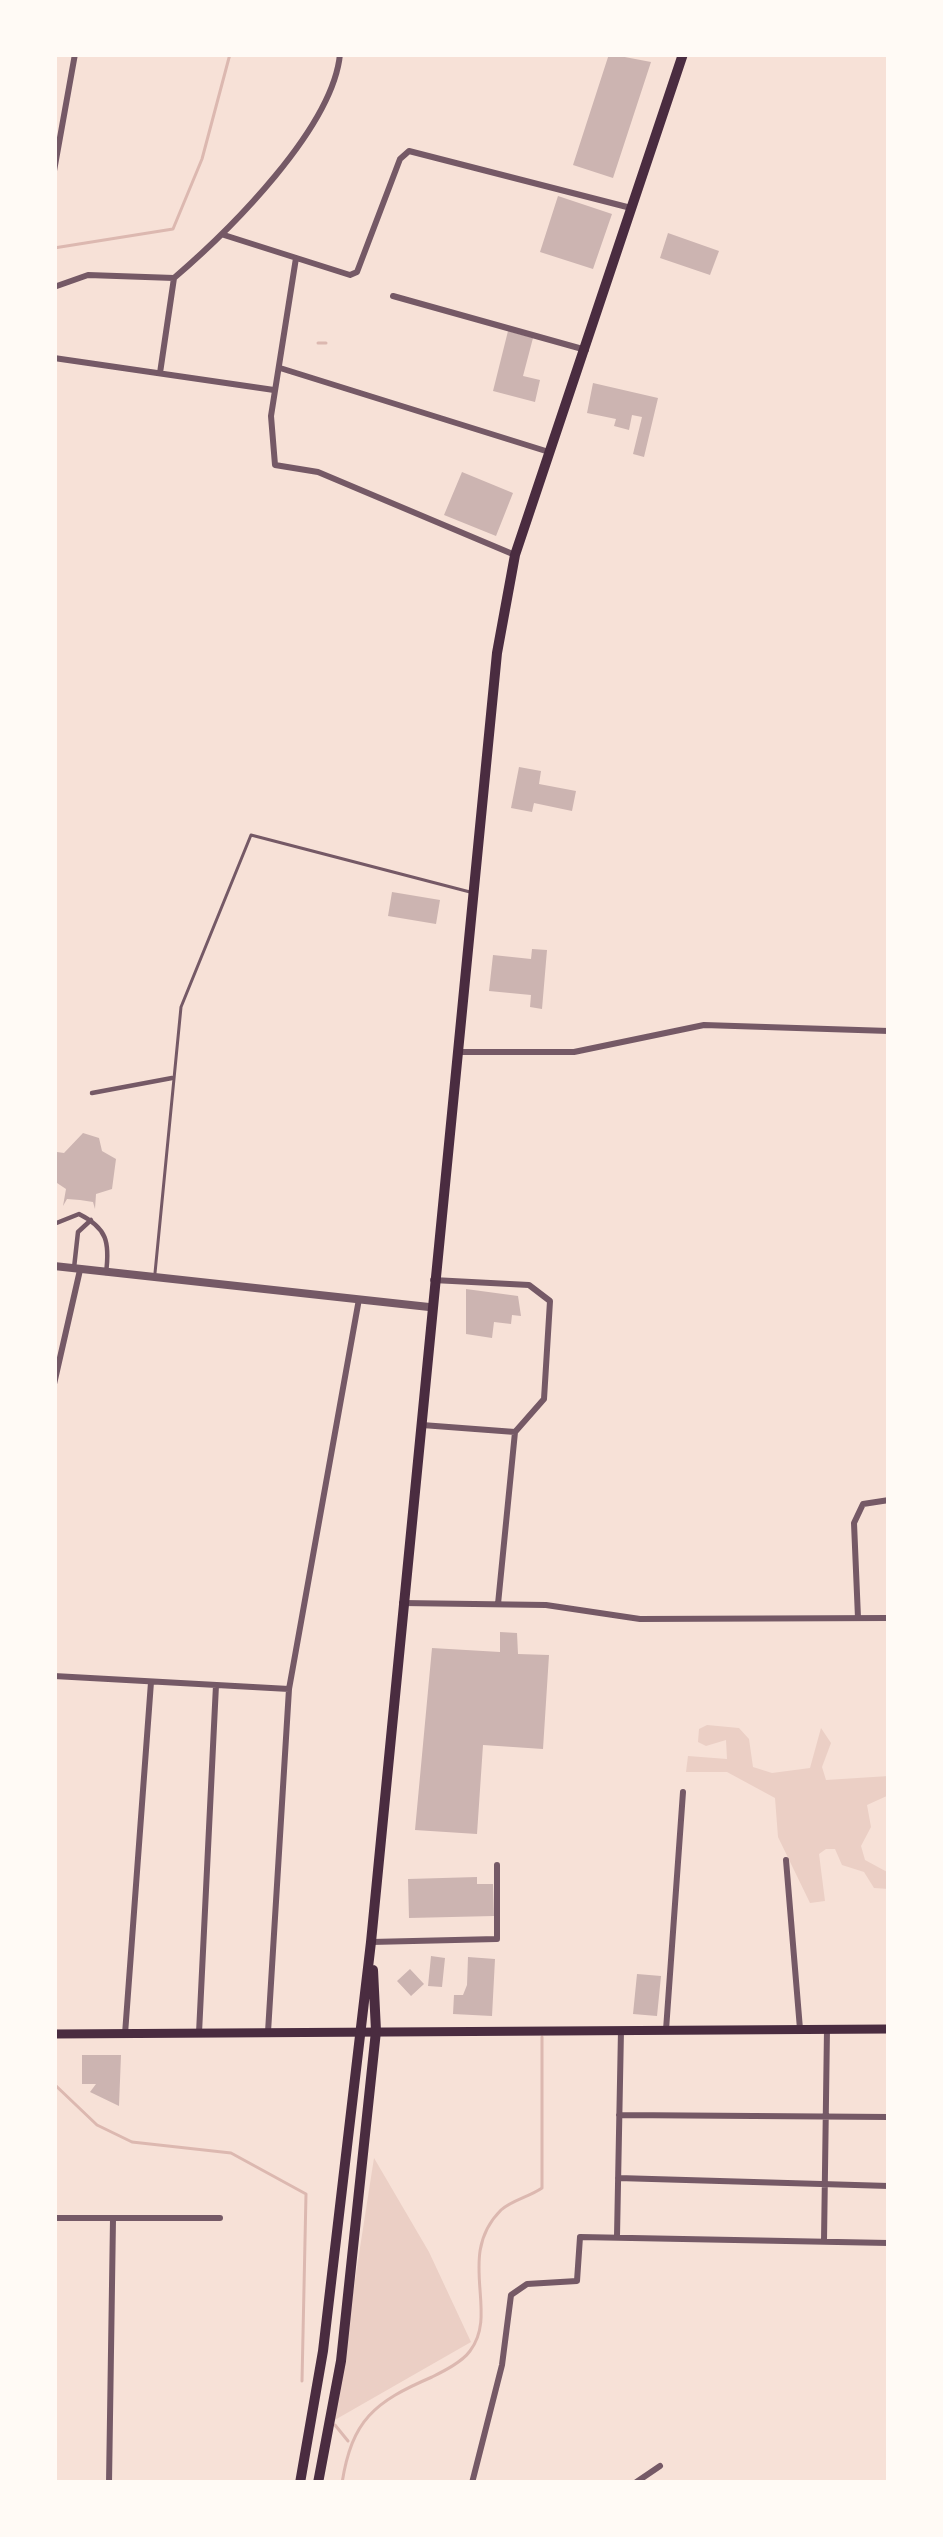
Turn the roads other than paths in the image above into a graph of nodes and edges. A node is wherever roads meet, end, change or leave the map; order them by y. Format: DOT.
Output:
graph roads {
  1 [pos="75,54"];
  2 [pos="340,54"];
  3 [pos="683,54"];
  4 [pos="54,115"];
  5 [pos="65,115"];
  6 [pos="54,171"];
  7 [pos="634,208"];
  8 [pos="224,235"];
  9 [pos="296,258"];
  10 [pos="174,278"];
  11 [pos="54,287"];
  12 [pos="393,296"];
  13 [pos="586,351"];
  14 [pos="54,358"];
  15 [pos="280,368"];
  16 [pos="160,374"];
  17 [pos="274,390"];
  18 [pos="549,452"];
  19 [pos="515,555"];
  20 [pos="472,893"];
  21 [pos="889,1031"];
  22 [pos="455,1052"];
  23 [pos="172,1078"];
  24 [pos="92,1094"];
  25 [pos="66,1216"];
  26 [pos="91,1220"];
  27 [pos="54,1224"];
  28 [pos="78,1232"];
  29 [pos="54,1265"];
  30 [pos="77,1269"];
  31 [pos="106,1273"];
  32 [pos="154,1280"];
  33 [pos="432,1280"];
  34 [pos="359,1299"];
  35 [pos="429,1307"];
  36 [pos="54,1384"];
  37 [pos="420,1425"];
  38 [pos="515,1432"];
  39 [pos="889,1500"];
  40 [pos="403,1604"];
  41 [pos="498,1604"];
  42 [pos="858,1618"];
  43 [pos="889,1618"];
  44 [pos="54,1676"];
  45 [pos="151,1682"];
  46 [pos="216,1685"];
  47 [pos="289,1689"];
  48 [pos="683,1792"];
  49 [pos="787,1860"];
  50 [pos="497,1865"];
  51 [pos="371,1942"];
  52 [pos="800,2029"];
  53 [pos="826,2029"];
  54 [pos="889,2029"];
  55 [pos="621,2030"];
  56 [pos="666,2030"];
  57 [pos="360,2031"];
  58 [pos="376,2031"];
  59 [pos="199,2032"];
  60 [pos="268,2032"];
  61 [pos="54,2034"];
  62 [pos="125,2034"];
  63 [pos="619,2115"];
  64 [pos="825,2116"];
  65 [pos="889,2117"];
  66 [pos="618,2178"];
  67 [pos="824,2184"];
  68 [pos="889,2186"];
  69 [pos="54,2218"];
  70 [pos="220,2218"];
  71 [pos="113,2219"];
  72 [pos="617,2236"];
  73 [pos="824,2240"];
  74 [pos="889,2243"];
  75 [pos="660,2466"];
  76 [pos="110,2483"];
  77 [pos="300,2483"];
  78 [pos="318,2483"];
  79 [pos="472,2483"];
  80 [pos="635,2483"];
  1 -- 5 [label="street"];
  2 -- 8 [label="street"];
  3 -- 7 [label="main road"];
  4 -- 5 [label="street"];
  5 -- 6 [label="street"];
  7 -- 9 [label="street"];
  7 -- 13 [label="main road"];
  8 -- 9 [label="street"];
  8 -- 10 [label="street"];
  9 -- 15 [label="street"];
  10 -- 11 [label="street"];
  10 -- 16 [label="street"];
  12 -- 13 [label="street"];
  13 -- 18 [label="main road"];
  14 -- 16 [label="street"];
  15 -- 17 [label="street"];
  15 -- 18 [label="street"];
  16 -- 17 [label="street"];
  17 -- 19 [label="street"];
  18 -- 19 [label="main road"];
  19 -- 20 [label="main road"];
  20 -- 22 [label="main road"];
  20 -- 23 [label="lane"];
  21 -- 22 [label="street"];
  22 -- 33 [label="main road"];
  23 -- 24 [label="street"];
  23 -- 32 [label="lane"];
  25 -- 26 [label="street"];
  25 -- 27 [label="street"];
  25 -- 28 [label="street"];
  26 -- 28 [label="street"];
  26 -- 31 [label="street"];
  28 -- 30 [label="street"];
  29 -- 30 [label="street"];
  30 -- 31 [label="street"];
  30 -- 36 [label="street"];
  31 -- 32 [label="street"];
  32 -- 34 [label="street"];
  33 -- 35 [label="main road"];
  33 -- 38 [label="street"];
  34 -- 35 [label="street"];
  34 -- 47 [label="street"];
  35 -- 37 [label="main road"];
  37 -- 38 [label="street"];
  37 -- 40 [label="main road"];
  38 -- 41 [label="street"];
  39 -- 42 [label="street"];
  40 -- 41 [label="street"];
  40 -- 51 [label="main road"];
  41 -- 42 [label="street"];
  42 -- 43 [label="street"];
  44 -- 45 [label="street"];
  45 -- 46 [label="street"];
  45 -- 62 [label="street"];
  46 -- 47 [label="street"];
  46 -- 59 [label="street"];
  47 -- 60 [label="street"];
  48 -- 56 [label="street"];
  49 -- 52 [label="street"];
  50 -- 51 [label="street"];
  51 -- 57 [label="main road"];
  51 -- 58 [label="main road"];
  52 -- 53 [label="main road"];
  52 -- 56 [label="main road"];
  53 -- 54 [label="main road"];
  53 -- 64 [label="street"];
  55 -- 56 [label="main road"];
  55 -- 58 [label="main road"];
  55 -- 63 [label="street"];
  57 -- 58 [label="main road"];
  57 -- 60 [label="main road"];
  57 -- 77 [label="main road"];
  58 -- 78 [label="main road"];
  59 -- 60 [label="main road"];
  59 -- 62 [label="main road"];
  61 -- 62 [label="main road"];
  63 -- 64 [label="street"];
  63 -- 66 [label="street"];
  64 -- 65 [label="street"];
  64 -- 67 [label="street"];
  66 -- 67 [label="street"];
  66 -- 72 [label="street"];
  67 -- 68 [label="street"];
  67 -- 73 [label="street"];
  69 -- 71 [label="street"];
  70 -- 71 [label="street"];
  71 -- 76 [label="street"];
  72 -- 73 [label="street"];
  72 -- 79 [label="street"];
  73 -- 74 [label="street"];
  75 -- 80 [label="street"];
}
